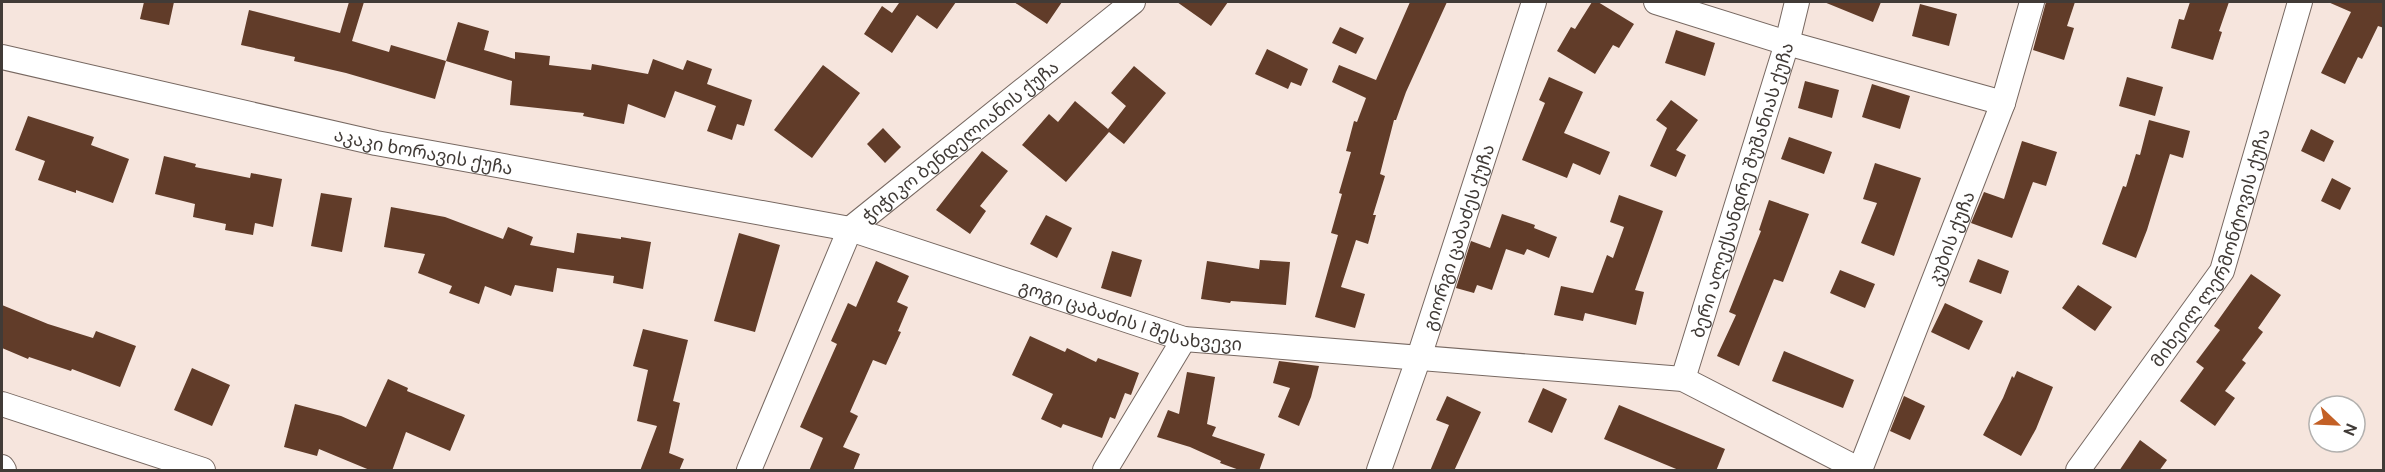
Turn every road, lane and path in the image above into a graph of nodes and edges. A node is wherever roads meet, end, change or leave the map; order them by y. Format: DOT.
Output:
graph roads {
  1 [pos="1133,2"];
  2 [pos="1534,2"];
  3 [pos="1656,2"];
  4 [pos="1797,2"];
  5 [pos="2032,2"];
  6 [pos="2300,2"];
  7 [pos="1787,43"];
  8 [pos="2,57"];
  9 [pos="2004,103"];
  10 [pos="850,229"];
  11 [pos="1184,339"];
  12 [pos="1419,357"];
  13 [pos="1683,379"];
  14 [pos="2,404"];
  15 [pos="203,471"];
  16 [pos="749,471"];
  17 [pos="1105,471"];
  18 [pos="1379,471"];
  19 [pos="1860,471"];
  20 [pos="2078,471"];
  1 -- 10 [label="street, ჭიჭიკო ბენდელიანის ქუჩა"];
  2 -- 12 [label="street, გიორგი ცაბაძეს ქუჩა"];
  3 -- 7 [label="street"];
  4 -- 7 [label="street, ბერი ალექსანდრე შუშანიას ქუჩა"];
  5 -- 9 [label="street, კუბის ქუჩა"];
  6 -- 20 [label="street, მიხეილ ლერმონტოვის ქუჩა"];
  7 -- 9 [label="street"];
  7 -- 13 [label="street, ბერი ალექსანდრე შუშანიას ქუჩა"];
  8 -- 10 [label="street, აკაკი ხორავის ქუჩა"];
  9 -- 19 [label="street, კუბის ქუჩა"];
  10 -- 11 [label="street, გოგი ცაბაძის I შესახვევი"];
  10 -- 16 [label="street, ჭიჭიკო ბენდელიანის ქუჩა"];
  11 -- 12 [label="street, გოგი ცაბაძის I შესახვევი"];
  11 -- 17 [label="street"];
  12 -- 13 [label="street, გოგი ცაბაძის I შესახვევი"];
  12 -- 18 [label="street, გიორგი ცაბაძეს ქუჩა"];
  13 -- 19 [label="street"];
  14 -- 15 [label="street"];
}
